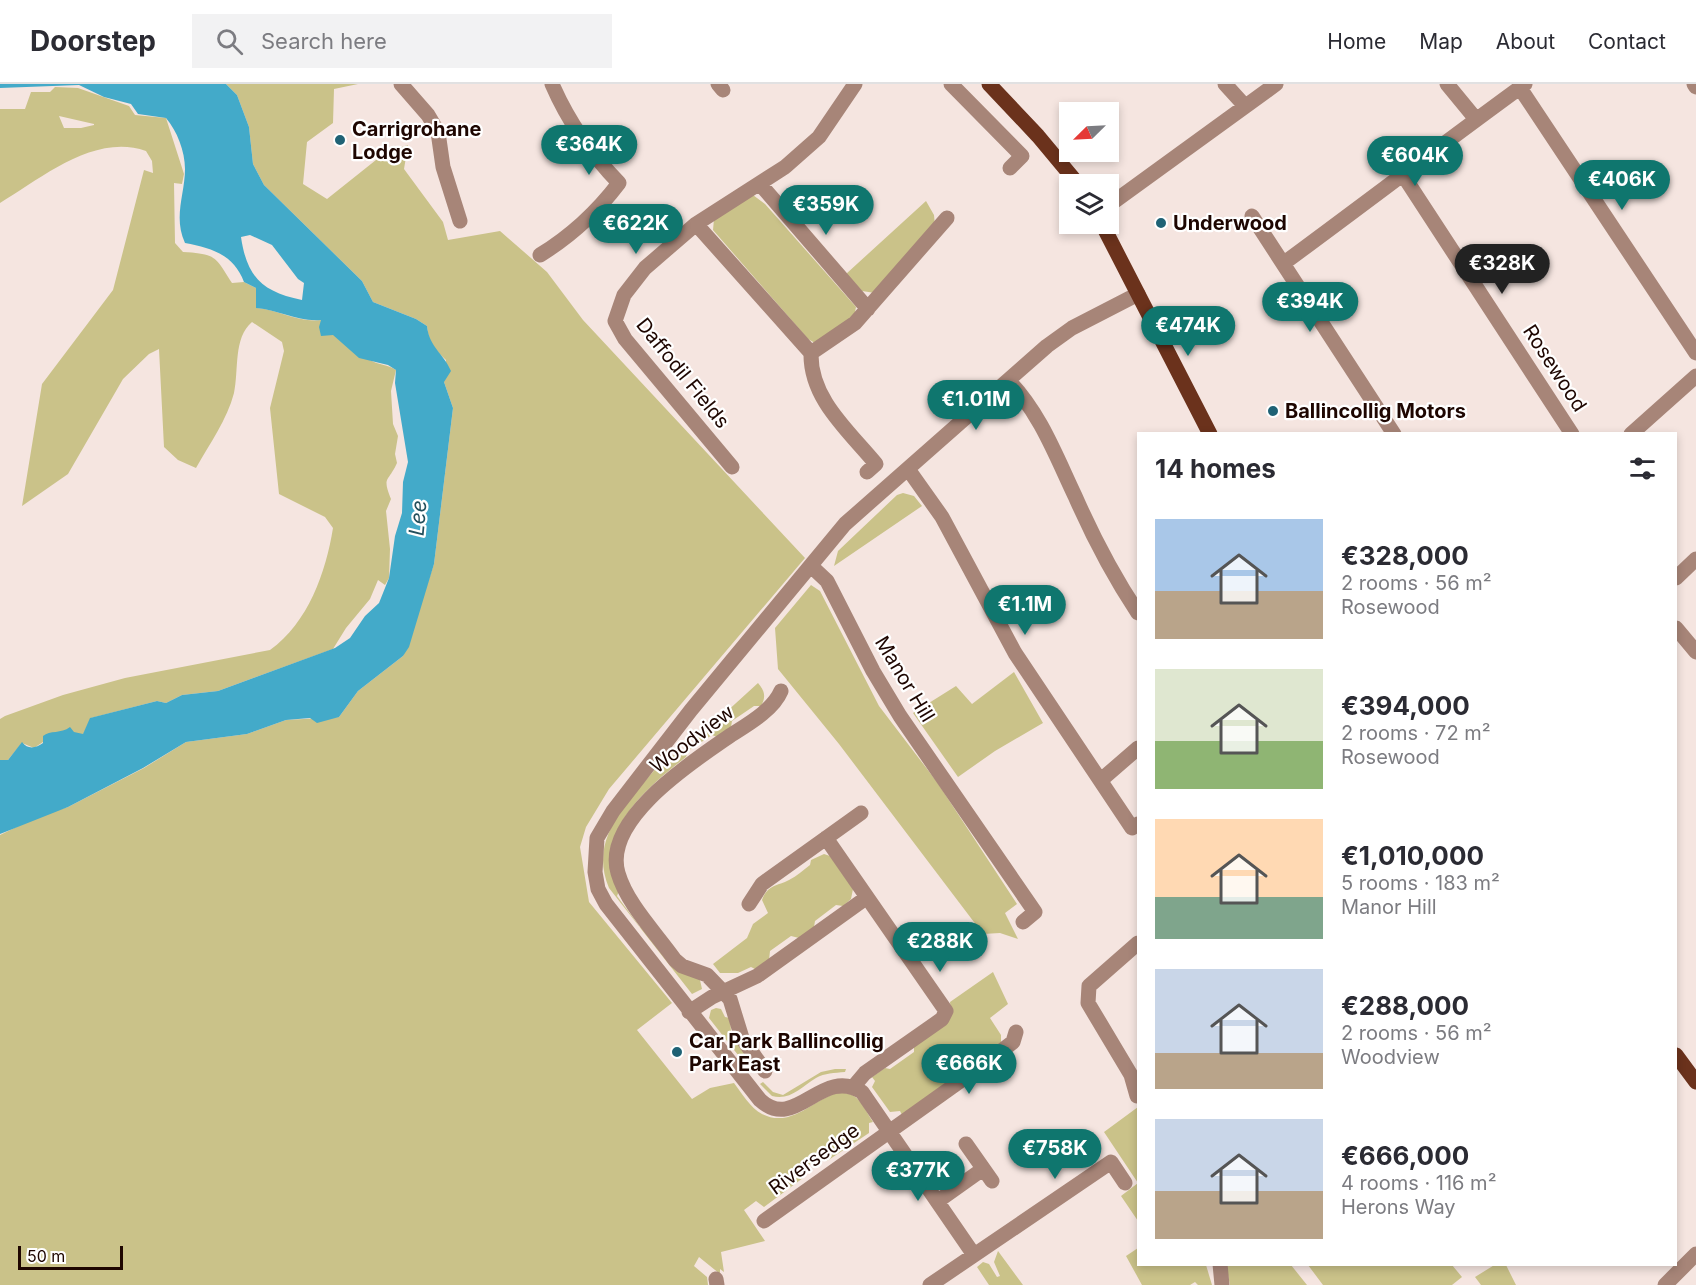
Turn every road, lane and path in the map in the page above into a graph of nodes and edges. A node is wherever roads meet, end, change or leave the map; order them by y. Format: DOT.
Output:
graph roads {
  1 [pos="401,84"];
  2 [pos="552,84"];
  3 [pos="855,84"];
  4 [pos="951,84"];
  5 [pos="989,84"];
  6 [pos="1225,84"];
  7 [pos="1276,84"];
  8 [pos="1447,84"];
  9 [pos="1522,86"];
  10 [pos="1245,106"];
  11 [pos="1474,118"];
  12 [pos="1010,168"];
  13 [pos="1070,174"];
  14 [pos="1403,175"];
  15 [pos="759,184"];
  16 [pos="1119,198"];
  17 [pos="1252,216"];
  18 [pos="947,218"];
  19 [pos="460,221"];
  20 [pos="696,224"];
  21 [pos="1107,234"];
  22 [pos="540,255"];
  23 [pos="1284,263"];
  24 [pos="1138,294"];
  25 [pos="868,309"];
  26 [pos="811,353"];
  27 [pos="1696,354"];
  28 [pos="1696,376"];
  29 [pos="1009,381"];
  30 [pos="1209,432"];
  31 [pos="1393,432"];
  32 [pos="1571,432"];
  33 [pos="1633,432"];
  34 [pos="732,467"];
  35 [pos="908,469"];
  36 [pos="867,472"];
  37 [pos="1696,559"];
  38 [pos="811,566"];
  39 [pos="1677,577"];
  40 [pos="1137,611"];
  41 [pos="1677,629"];
  42 [pos="1696,652"];
  43 [pos="781,691"];
  44 [pos="1137,749"];
  45 [pos="1101,780"];
  46 [pos="861,813"];
  47 [pos="1137,825"];
  48 [pos="826,838"];
  49 [pos="866,898"];
  50 [pos="749,904"];
  51 [pos="1023,922"];
  52 [pos="1137,944"];
  53 [pos="723,992"];
  54 [pos="689,1012"];
  55 [pos="1016,1032"];
  56 [pos="1677,1056"];
  57 [pos="765,1071"];
  58 [pos="1696,1082"];
  59 [pos="854,1086"];
  60 [pos="1137,1096"];
  61 [pos="888,1131"];
  62 [pos="966,1144"];
  63 [pos="1125,1183"];
  64 [pos="938,1201"];
  65 [pos="764,1221"];
  66 [pos="1696,1254"];
  67 [pos="974,1255"];
  68 [pos="1220,1266"];
  69 [pos="930,1285"];
  70 [pos="1222,1285"];
  71 [pos="1665,1285"];
  1 -- 19 [label="street"];
  2 -- 22 [label="street"];
  3 -- 15 [label="street, Daffodil Fields"];
  4 -- 12 [label="street"];
  5 -- 13 [label="main road"];
  6 -- 10 [label="street"];
  7 -- 10 [label="street"];
  8 -- 11 [label="street"];
  9 -- 11 [label="street"];
  9 -- 27 [label="street"];
  10 -- 16 [label="street"];
  11 -- 14 [label="street"];
  14 -- 23 [label="street"];
  14 -- 32 [label="street, Rosewood"];
  15 -- 20 [label="street, Daffodil Fields"];
  15 -- 25 [label="street"];
  17 -- 23 [label="street"];
  18 -- 25 [label="street"];
  20 -- 26 [label="street"];
  20 -- 34 [label="street, Daffodil Fields"];
  21 -- 24 [label="main road"];
  23 -- 31 [label="street"];
  24 -- 29 [label="street"];
  24 -- 30 [label="main road"];
  25 -- 26 [label="street"];
  26 -- 36 [label="street"];
  28 -- 33 [label="street"];
  29 -- 35 [label="street"];
  29 -- 40 [label="street"];
  35 -- 38 [label="street"];
  35 -- 45 [label="street"];
  37 -- 39 [label="street"];
  38 -- 51 [label="street, Manor Hill"];
  38 -- 54 [label="street"];
  41 -- 42 [label="street"];
  43 -- 53 [label="street, Woodview"];
  44 -- 45 [label="street"];
  45 -- 47 [label="street"];
  46 -- 48 [label="street"];
  48 -- 49 [label="street"];
  48 -- 50 [label="street"];
  49 -- 53 [label="street"];
  49 -- 59 [label="street"];
  52 -- 60 [label="street"];
  53 -- 54 [label="street"];
  53 -- 57 [label="street"];
  54 -- 59 [label="street"];
  55 -- 61 [label="street, Riversedge"];
  56 -- 58 [label="main road"];
  59 -- 61 [label="street"];
  61 -- 64 [label="street"];
  61 -- 65 [label="street, Riversedge"];
  62 -- 64 [label="street"];
  63 -- 67 [label="street"];
  64 -- 67 [label="street"];
  66 -- 71 [label="street"];
  67 -- 69 [label="street"];
  68 -- 70 [label="street"];
}
